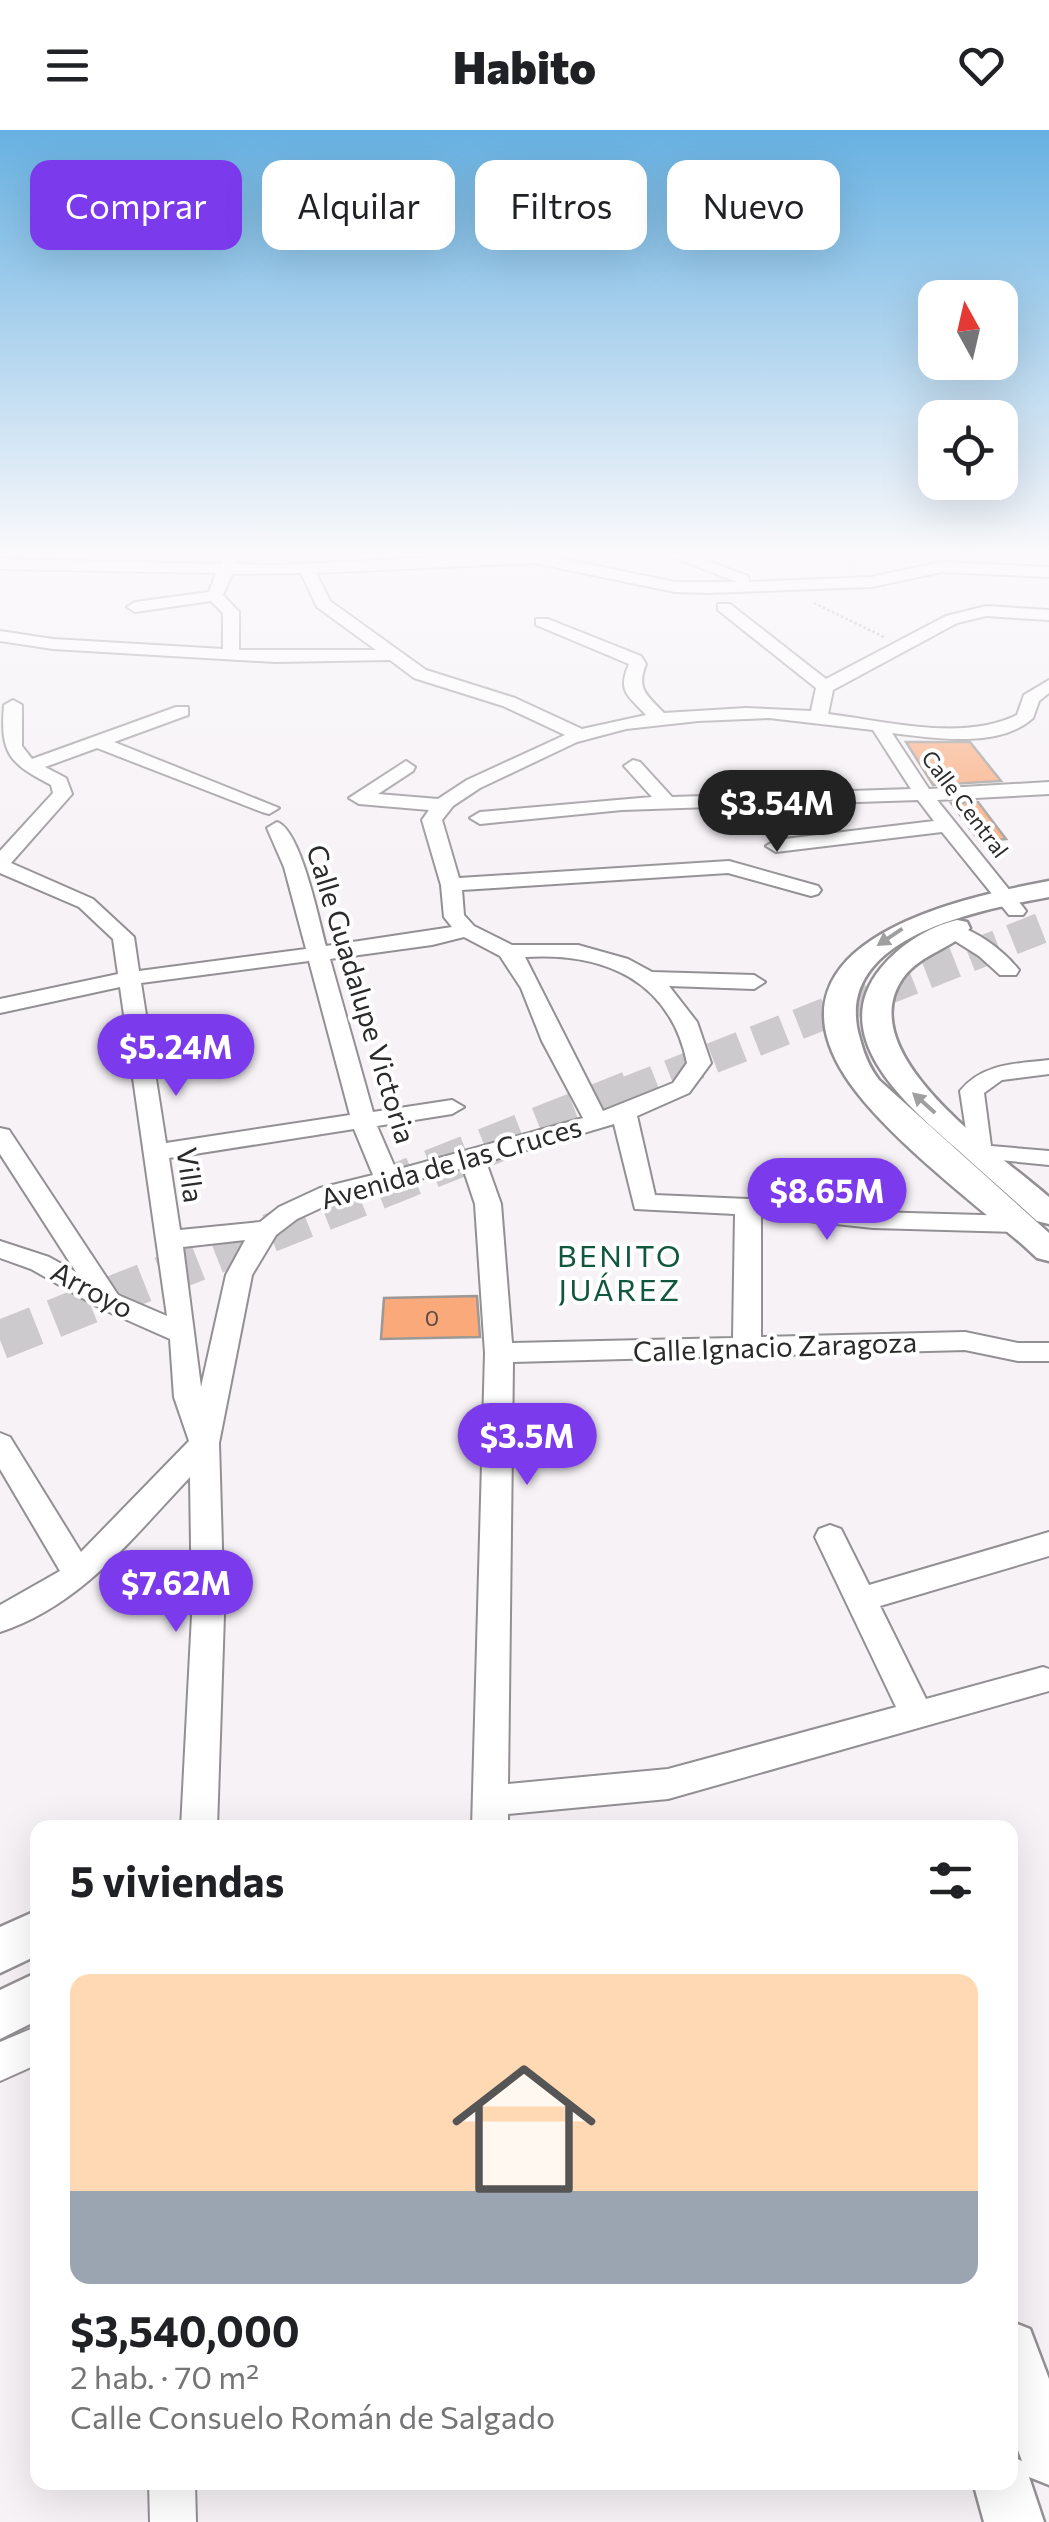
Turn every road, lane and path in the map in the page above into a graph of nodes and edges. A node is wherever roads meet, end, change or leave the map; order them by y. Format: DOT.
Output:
graph roads {
  1 [pos="406,665"];
  2 [pos="638,665"];
  3 [pos="797,665"];
  4 [pos="866,665"];
  5 [pos="1049,686"];
  6 [pos="826,687"];
  7 [pos="12,705"];
  8 [pos="182,711"];
  9 [pos="819,716"];
  10 [pos="661,721"];
  11 [pos="878,724"];
  12 [pos="580,735"];
  13 [pos="100,742"];
  14 [pos="29,766"];
  15 [pos="406,766"];
  16 [pos="633,766"];
  17 [pos="1049,788"];
  18 [pos="926,798"];
  19 [pos="666,801"];
  20 [pos="440,806"];
  21 [pos="480,818"];
  22 [pos="949,826"];
  23 [pos="776,846"];
  24 [pos="0,864"];
  25 [pos="451,886"];
  26 [pos="1049,889"];
  27 [pos="811,890"];
  28 [pos="1010,904"];
  29 [pos="1049,906"];
  30 [pos="467,930"];
  31 [pos="950,930"];
  32 [pos="508,952"];
  33 [pos="319,954"];
  34 [pos="1008,970"];
  35 [pos="132,978"];
  36 [pos="650,980"];
  37 [pos="754,982"];
  38 [pos="0,1006"];
  39 [pos="1049,1067"];
  40 [pos="452,1107"];
  41 [pos="624,1113"];
  42 [pos="597,1122"];
  43 [pos="364,1123"];
  44 [pos="0,1135"];
  45 [pos="157,1152"];
  46 [pos="979,1152"];
  47 [pos="472,1158"];
  48 [pos="1049,1158"];
  49 [pos="386,1178"];
  50 [pos="748,1207"];
  51 [pos="1049,1214"];
  52 [pos="1017,1224"];
  53 [pos="268,1228"];
  54 [pos="169,1240"];
  55 [pos="0,1249"];
  56 [pos="1049,1250"];
  57 [pos="110,1302"];
  58 [pos="183,1334"];
  59 [pos="746,1350"];
  60 [pos="1049,1352"];
  61 [pos="499,1353"];
  62 [pos="204,1443"];
  63 [pos="0,1444"];
  64 [pos="830,1537"];
  65 [pos="1049,1544"];
  66 [pos="78,1575"];
  67 [pos="862,1598"];
  68 [pos="0,1619"];
  69 [pos="1043,1680"];
  70 [pos="917,1715"];
  71 [pos="492,1814"];
  72 [pos="200,1820"];
  73 [pos="30,1999"];
  74 [pos="0,2016"];
  75 [pos="30,2048"];
  76 [pos="0,2062"];
  77 [pos="1018,2372"];
  78 [pos="1049,2456"];
  79 [pos="172,2490"];
  80 [pos="1004,2490"];
  81 [pos="173,2522"];
  82 [pos="1014,2522"];
  1 -- 12 [label="street"];
  2 -- 10 [label="street"];
  3 -- 6 [label="street"];
  4 -- 6 [label="street"];
  5 -- 11 [label="street"];
  6 -- 9 [label="street"];
  7 -- 14 [label="street"];
  8 -- 13 [label="street"];
  9 -- 10 [label="street"];
  9 -- 11 [label="street"];
  10 -- 12 [label="street"];
  11 -- 18 [label="street, Calle Central"];
  12 -- 20 [label="street"];
  13 -- 14 [label="street"];
  13 -- 33 [label="street, Calle Guadalupe Victoria"];
  14 -- 24 [label="street"];
  15 -- 20 [label="street"];
  16 -- 19 [label="street"];
  17 -- 18 [label="street"];
  18 -- 19 [label="street"];
  18 -- 22 [label="street, Calle Central"];
  19 -- 21 [label="street"];
  20 -- 25 [label="street"];
  22 -- 23 [label="street"];
  22 -- 28 [label="street, Calle Central"];
  24 -- 35 [label="street, Villa"];
  25 -- 27 [label="street"];
  25 -- 30 [label="street"];
  26 -- 28 [label="main road"];
  28 -- 29 [label="main road"];
  28 -- 31 [label="main road"];
  28 -- 52 [label="main road, one-way"];
  30 -- 32 [label="street, Avenida de las Cruces"];
  30 -- 33 [label="street"];
  31 -- 34 [label="street"];
  46 -- 31 [label="main road, one-way"];
  32 -- 36 [label="street"];
  32 -- 42 [label="street, Avenida de las Cruces"];
  33 -- 35 [label="street"];
  33 -- 43 [label="street, Calle Guadalupe Victoria"];
  35 -- 38 [label="street"];
  35 -- 45 [label="street, Villa"];
  36 -- 37 [label="street"];
  36 -- 41 [label="street"];
  39 -- 46 [label="street"];
  40 -- 43 [label="street"];
  41 -- 42 [label="street"];
  41 -- 50 [label="street"];
  42 -- 47 [label="street, Avenida de las Cruces"];
  43 -- 45 [label="street"];
  43 -- 49 [label="street, Calle Guadalupe Victoria"];
  44 -- 57 [label="street"];
  45 -- 54 [label="street, Villa"];
  46 -- 48 [label="street"];
  46 -- 51 [label="main road"];
  47 -- 49 [label="street, Avenida de las Cruces"];
  47 -- 61 [label="street"];
  49 -- 53 [label="street, Avenida de las Cruces"];
  50 -- 52 [label="street"];
  50 -- 59 [label="street"];
  52 -- 56 [label="main road"];
  53 -- 54 [label="street"];
  53 -- 62 [label="street, Avenida de las Cruces"];
  54 -- 58 [label="street, Villa"];
  55 -- 57 [label="street, Arroyo"];
  57 -- 58 [label="street, Arroyo"];
  58 -- 62 [label="street, Villa"];
  59 -- 60 [label="street, Calle Ignacio Zaragoza"];
  59 -- 61 [label="street, Calle Ignacio Zaragoza"];
  61 -- 71 [label="street"];
  62 -- 66 [label="street"];
  62 -- 72 [label="street"];
  63 -- 66 [label="street"];
  64 -- 67 [label="street"];
  65 -- 67 [label="street"];
  66 -- 68 [label="street"];
  67 -- 70 [label="street"];
  69 -- 70 [label="street"];
  70 -- 71 [label="street"];
  73 -- 74 [label="main road"];
  75 -- 76 [label="street"];
  77 -- 78 [label="main road"];
  79 -- 81 [label="street"];
  80 -- 82 [label="main road"];
}
